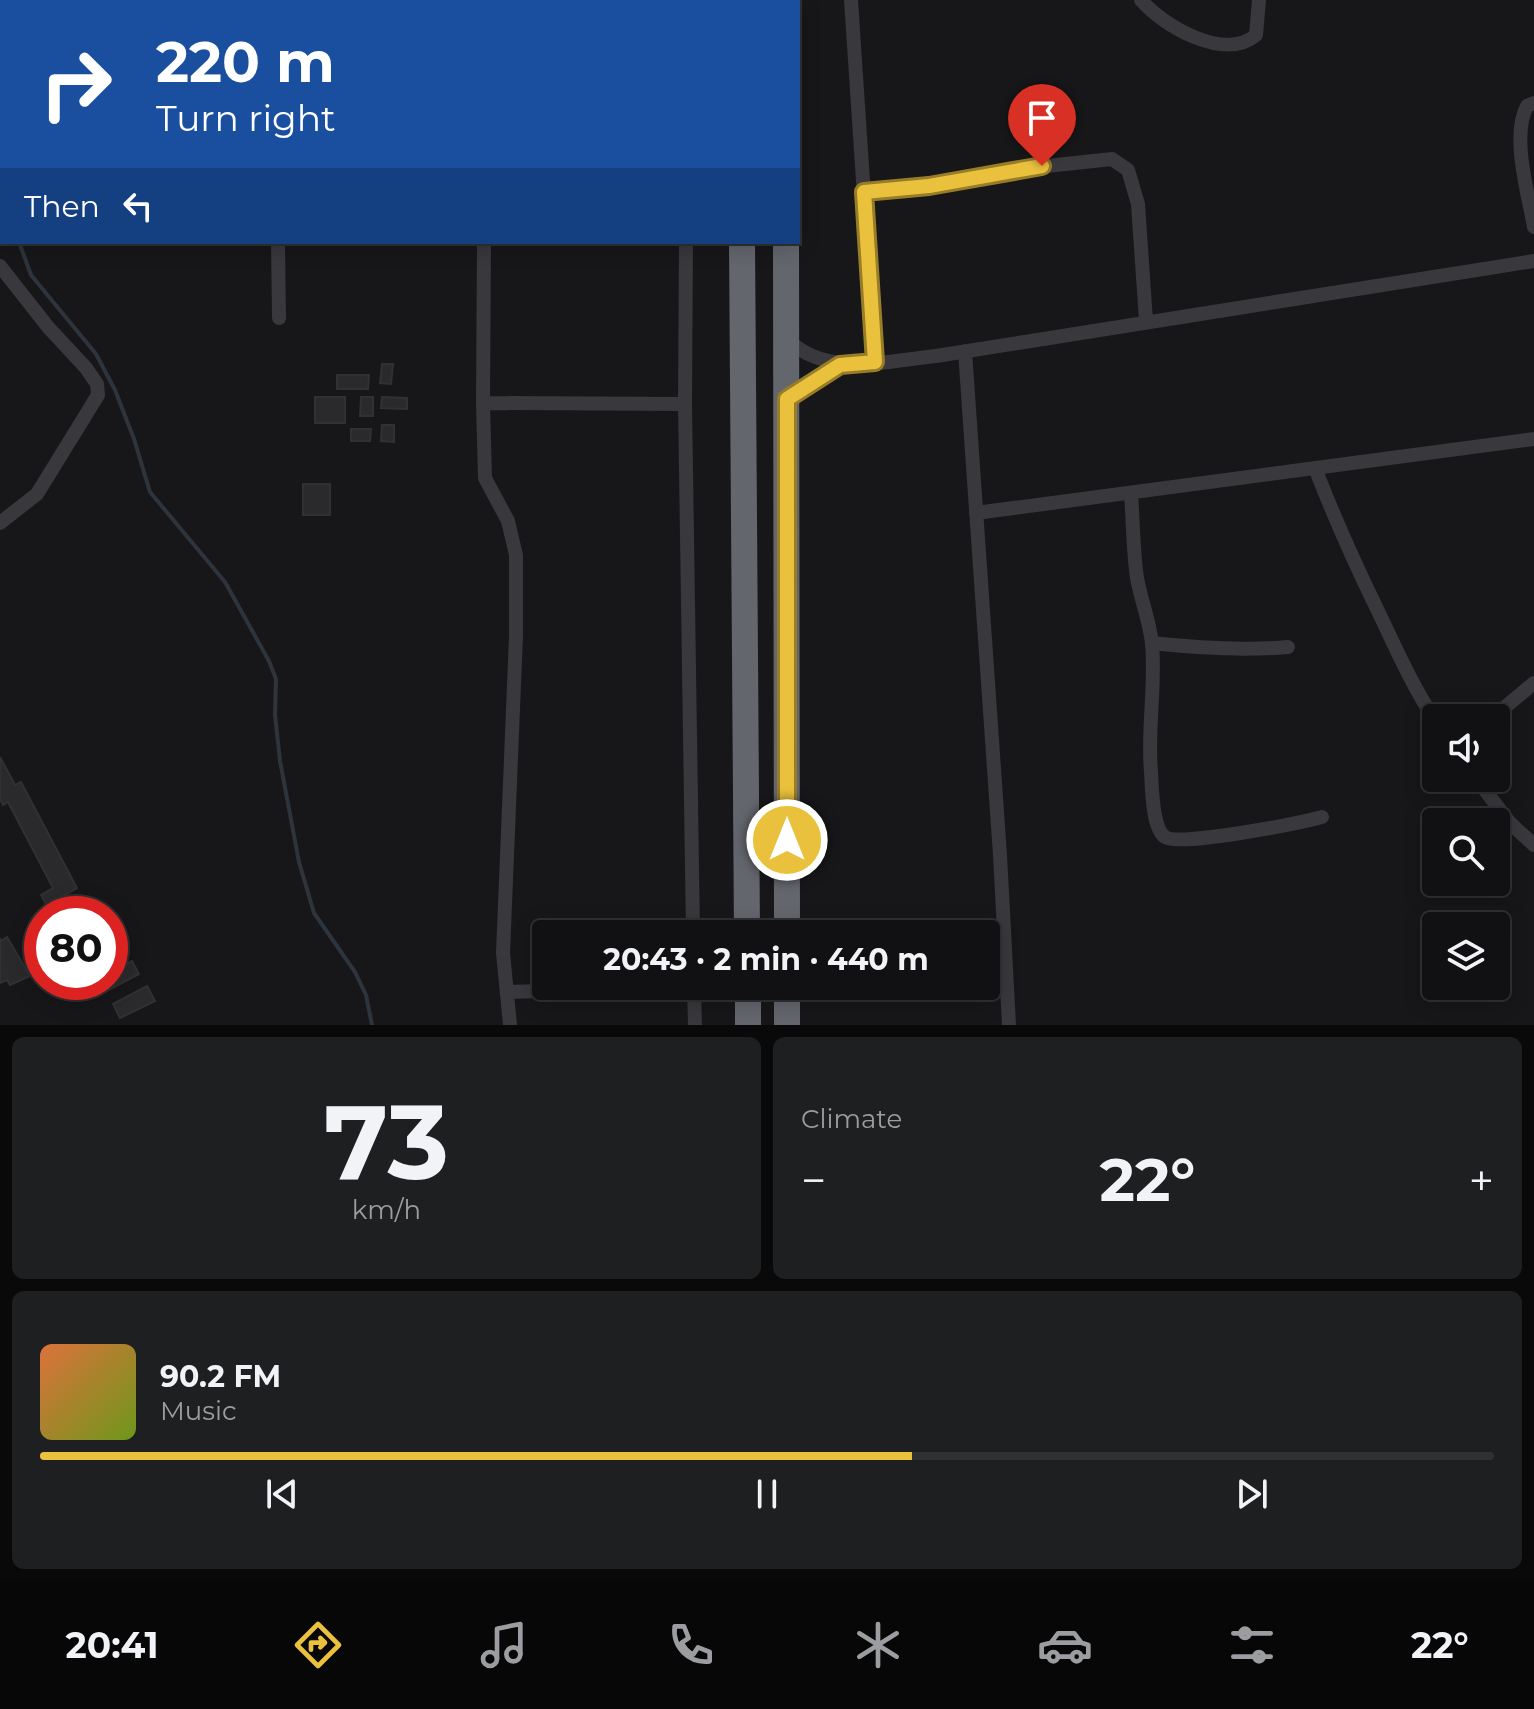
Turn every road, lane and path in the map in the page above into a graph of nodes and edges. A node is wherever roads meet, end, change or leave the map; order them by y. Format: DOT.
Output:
graph roads {
  1 [pos="851,0"];
  2 [pos="1141,0"];
  3 [pos="1259,0"];
  4 [pos="1534,103"];
  5 [pos="864,192"];
  6 [pos="1534,227"];
  7 [pos="278,244"];
  8 [pos="484,244"];
  9 [pos="686,244"];
  10 [pos="742,244"];
  11 [pos="786,244"];
  12 [pos="1534,261"];
  13 [pos="0,266"];
  14 [pos="279,318"];
  15 [pos="1146,321"];
  16 [pos="787,339"];
  17 [pos="965,351"];
  18 [pos="875,362"];
  19 [pos="840,365"];
  20 [pos="787,399"];
  21 [pos="483,403"];
  22 [pos="685,404"];
  23 [pos="1534,439"];
  24 [pos="1315,468"];
  25 [pos="1131,493"];
  26 [pos="976,513"];
  27 [pos="0,523"];
  28 [pos="1152,643"];
  29 [pos="1288,647"];
  30 [pos="1534,683"];
  31 [pos="1425,704"];
  32 [pos="1509,704"];
  33 [pos="1486,792"];
  34 [pos="1322,817"];
  35 [pos="1534,845"];
  36 [pos="693,920"];
  37 [pos="747,920"];
  38 [pos="787,920"];
  39 [pos="532,991"];
  40 [pos="507,992"];
  41 [pos="694,1000"];
  42 [pos="748,1000"];
  43 [pos="787,1000"];
  44 [pos="510,1025"];
  45 [pos="695,1025"];
  46 [pos="748,1025"];
  47 [pos="787,1025"];
  48 [pos="1009,1025"];
  1 -- 5 [label="street"];
  2 -- 3 [label="street"];
  4 -- 6 [label="street"];
  5 -- 15 [label="street"];
  5 -- 18 [label="street"];
  7 -- 14 [label="street"];
  8 -- 21 [label="street"];
  9 -- 22 [label="street"];
  10 -- 37 [label="highway"];
  11 -- 16 [label="highway"];
  12 -- 15 [label="street"];
  13 -- 27 [label="street"];
  15 -- 17 [label="street"];
  16 -- 19 [label="street"];
  16 -- 20 [label="highway"];
  17 -- 18 [label="street"];
  17 -- 26 [label="street"];
  18 -- 19 [label="street"];
  19 -- 20 [label="street"];
  20 -- 38 [label="highway"];
  21 -- 22 [label="street"];
  21 -- 40 [label="street"];
  22 -- 36 [label="street"];
  23 -- 24 [label="street"];
  24 -- 25 [label="street"];
  24 -- 31 [label="street"];
  25 -- 26 [label="street"];
  25 -- 28 [label="street"];
  26 -- 48 [label="street"];
  28 -- 29 [label="street"];
  28 -- 34 [label="street"];
  30 -- 32 [label="street"];
  33 -- 35 [label="street"];
  39 -- 40 [label="street"];
  40 -- 44 [label="street"];
  41 -- 45 [label="street"];
  42 -- 46 [label="highway"];
  43 -- 47 [label="highway"];
}
